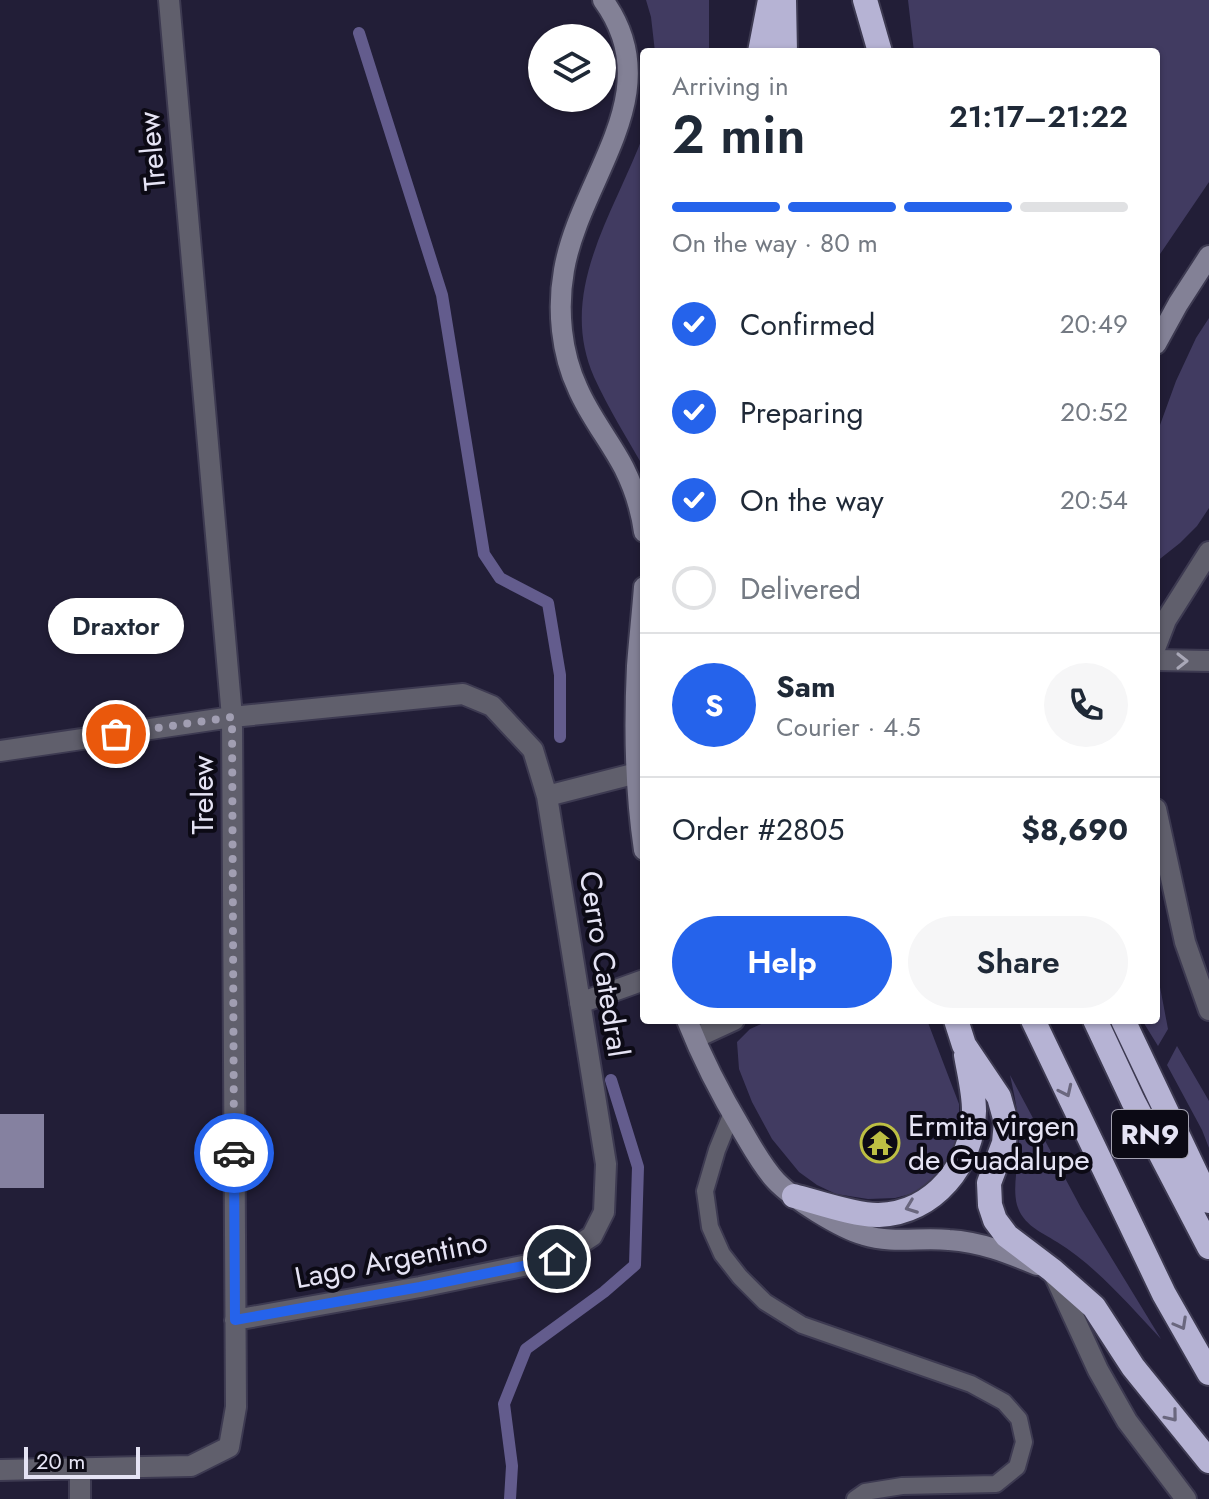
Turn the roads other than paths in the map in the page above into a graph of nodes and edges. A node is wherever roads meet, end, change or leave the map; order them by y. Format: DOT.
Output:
graph roads {
  1 [pos="169,0"];
  2 [pos="603,0"];
  3 [pos="770,0"];
  4 [pos="784,0"];
  5 [pos="863,0"];
  6 [pos="761,48"];
  7 [pos="785,48"];
  8 [pos="864,48"];
  9 [pos="879,48"];
  10 [pos="1209,256"];
  11 [pos="1160,337"];
  12 [pos="640,511"];
  13 [pos="1209,552"];
  14 [pos="640,632"];
  15 [pos="1160,636"];
  16 [pos="1160,660"];
  17 [pos="1209,661"];
  18 [pos="232,717"];
  19 [pos="0,751"];
  20 [pos="637,773"];
  21 [pos="547,796"];
  22 [pos="640,819"];
  23 [pos="1160,827"];
  24 [pos="640,981"];
  25 [pos="580,1003"];
  26 [pos="1209,1010"];
  27 [pos="715,1024"];
  28 [pos="957,1024"];
  29 [pos="1035,1024"];
  30 [pos="1097,1024"];
  31 [pos="1125,1024"];
  32 [pos="691,1029"];
  33 [pos="964,1045"];
  34 [pos="732,1113"];
  35 [pos="794,1196"];
  36 [pos="1209,1201"];
  37 [pos="1209,1247"];
  38 [pos="557,1259"];
  39 [pos="1052,1270"];
  40 [pos="235,1320"];
  41 [pos="1209,1373"];
  42 [pos="1209,1461"];
  43 [pos="80,1469"];
  44 [pos="0,1470"];
  45 [pos="80,1499"];
  46 [pos="855,1499"];
  47 [pos="1186,1499"];
  1 -- 18 [label="street, Trelew"];
  2 -- 12 [label="main road"];
  3 -- 6 [label="highway"];
  4 -- 7 [label="highway"];
  5 -- 8 [label="highway"];
  5 -- 9 [label="highway"];
  10 -- 11 [label="main road"];
  13 -- 15 [label="street"];
  14 -- 20 [label="main road"];
  16 -- 17 [label="street, one-way"];
  18 -- 19 [label="street"];
  18 -- 21 [label="street, Cerro Catedral"];
  18 -- 40 [label="street, Trelew"];
  20 -- 21 [label="street"];
  20 -- 22 [label="main road"];
  21 -- 25 [label="street, Cerro Catedral"];
  23 -- 26 [label="street"];
  24 -- 25 [label="street"];
  25 -- 38 [label="street, Cerro Catedral"];
  27 -- 32 [label="street"];
  28 -- 33 [label="highway"];
  29 -- 41 [label="highway, RN9, one-way"];
  30 -- 37 [label="highway, RN9"];
  31 -- 36 [label="highway"];
  32 -- 34 [label="main road"];
  33 -- 35 [label="highway, one-way"];
  33 -- 39 [label="highway"];
  34 -- 35 [label="main road"];
  34 -- 46 [label="lane"];
  35 -- 39 [label="main road"];
  38 -- 40 [label="street, Lago Argentino"];
  39 -- 42 [label="highway, one-way"];
  39 -- 47 [label="street"];
  40 -- 43 [label="street, Trelew"];
  43 -- 44 [label="street"];
  43 -- 45 [label="street"];
}
